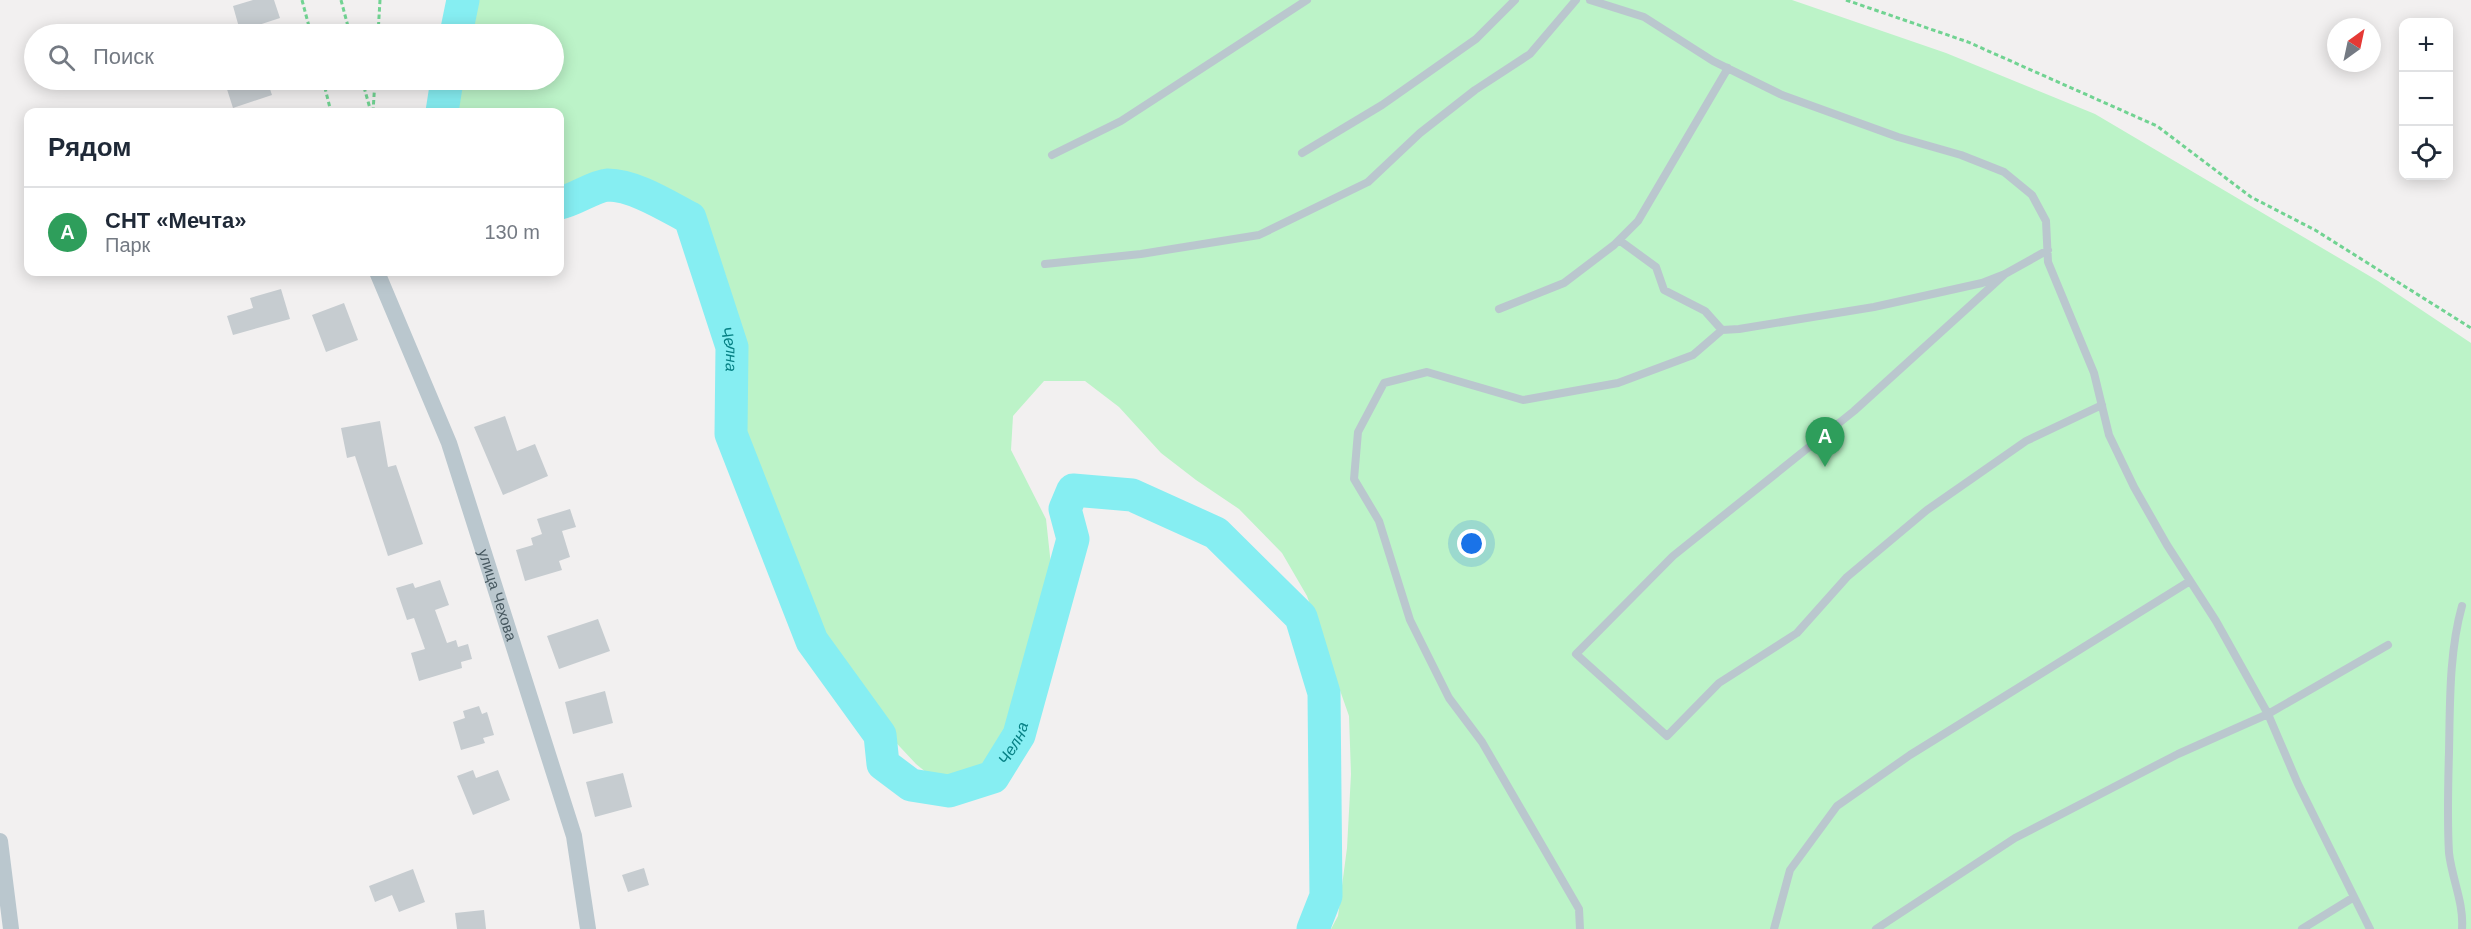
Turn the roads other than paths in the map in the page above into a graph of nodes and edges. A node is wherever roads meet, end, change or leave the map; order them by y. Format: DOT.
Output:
graph roads {
  1 [pos="1307,0"];
  2 [pos="1515,0"];
  3 [pos="1576,0"];
  4 [pos="1590,0"];
  5 [pos="1728,68"];
  6 [pos="1302,153"];
  7 [pos="1052,155"];
  8 [pos="1619,240"];
  9 [pos="2048,250"];
  10 [pos="1045,264"];
  11 [pos="2006,273"];
  12 [pos="379,276"];
  13 [pos="1499,309"];
  14 [pos="1722,330"];
  15 [pos="2102,405"];
  16 [pos="2190,581"];
  17 [pos="2462,606"];
  18 [pos="2388,645"];
  19 [pos="2268,714"];
  20 [pos="0,841"];
  21 [pos="2354,897"];
  22 [pos="11,929"];
  23 [pos="588,929"];
  24 [pos="1580,929"];
  25 [pos="1774,929"];
  26 [pos="1876,929"];
  27 [pos="2302,929"];
  28 [pos="2370,929"];
  29 [pos="2462,929"];
  1 -- 7 [label="lane"];
  2 -- 6 [label="lane"];
  3 -- 10 [label="lane"];
  4 -- 5 [label="lane"];
  5 -- 8 [label="lane"];
  5 -- 9 [label="lane"];
  8 -- 13 [label="lane"];
  8 -- 14 [label="lane"];
  9 -- 11 [label="lane"];
  9 -- 15 [label="lane"];
  11 -- 14 [label="lane"];
  11 -- 15 [label="lane"];
  12 -- 23 [label="street, улица Чехова"];
  14 -- 24 [label="lane"];
  15 -- 16 [label="lane"];
  16 -- 19 [label="lane"];
  16 -- 25 [label="lane"];
  17 -- 29 [label="lane"];
  18 -- 19 [label="lane"];
  19 -- 21 [label="lane"];
  19 -- 26 [label="lane"];
  20 -- 22 [label="street"];
  21 -- 27 [label="lane"];
  21 -- 28 [label="lane"];
}
